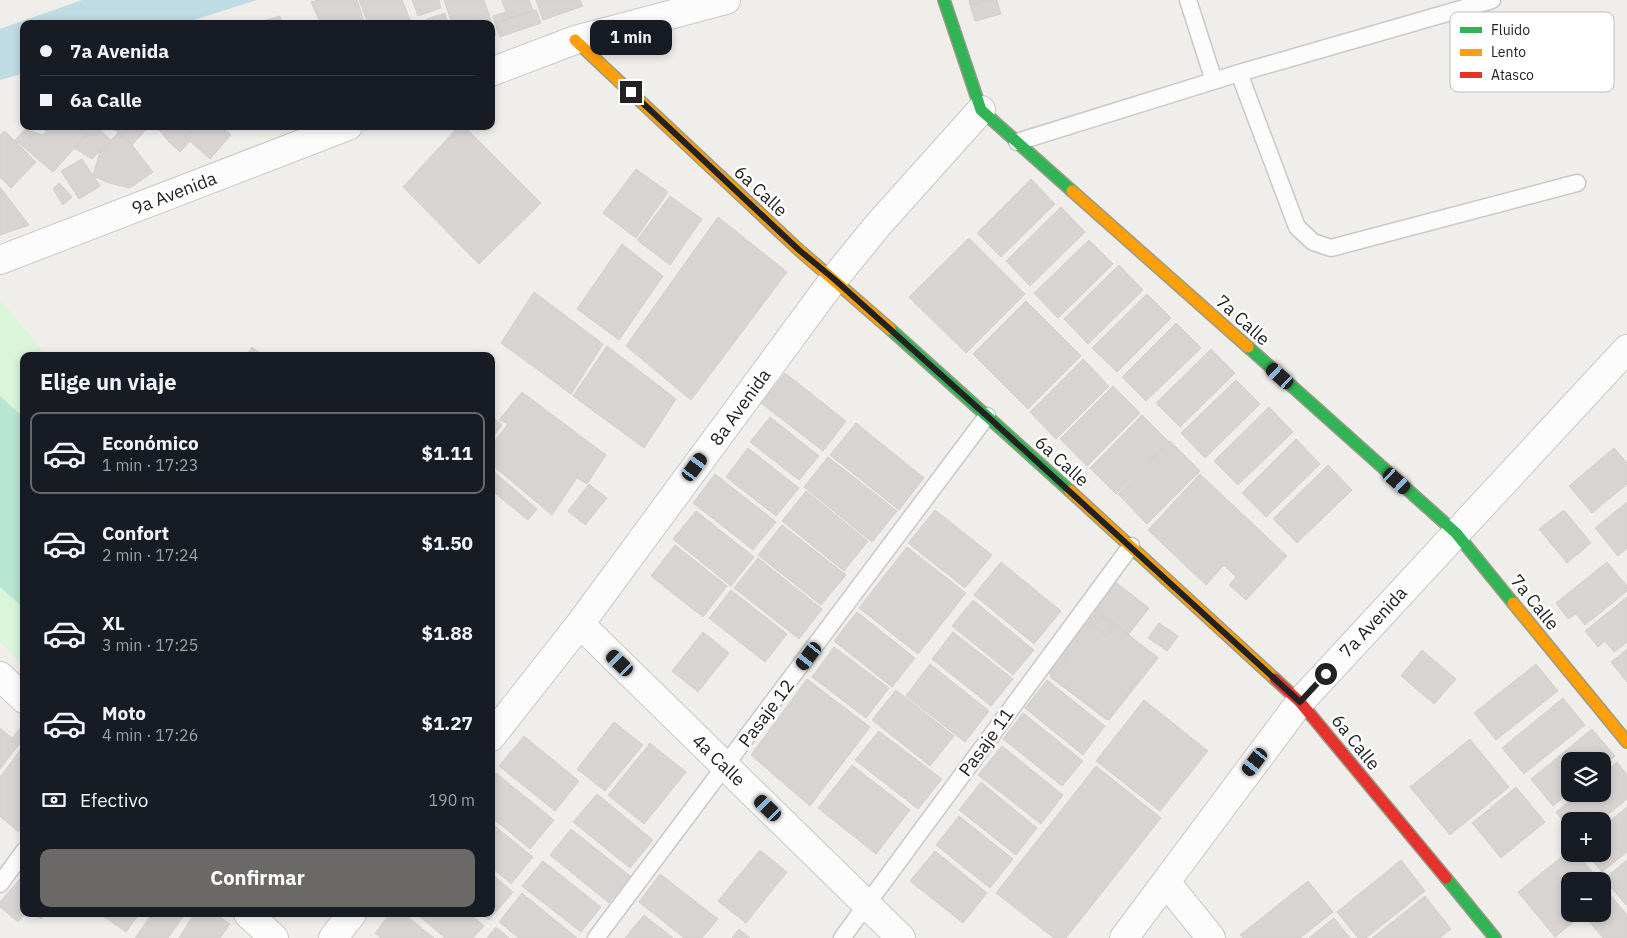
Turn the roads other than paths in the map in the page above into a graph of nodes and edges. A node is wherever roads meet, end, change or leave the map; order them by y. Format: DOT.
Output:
graph roads {
  1 [pos="726,0"];
  2 [pos="944,0"];
  3 [pos="1188,0"];
  4 [pos="1492,0"];
  5 [pos="1450,12"];
  6 [pos="1451,12"];
  7 [pos="575,40"];
  8 [pos="495,70"];
  9 [pos="1239,74"];
  10 [pos="1214,81"];
  11 [pos="981,110"];
  12 [pos="338,130"];
  13 [pos="1017,142"];
  14 [pos="1577,183"];
  15 [pos="0,260"];
  16 [pos="834,279"];
  17 [pos="1622,365"];
  18 [pos="987,416"];
  19 [pos="1456,533"];
  20 [pos="1131,546"];
  21 [pos="580,624"];
  22 [pos="0,676"];
  23 [pos="20,695"];
  24 [pos="1300,702"];
  25 [pos="495,732"];
  26 [pos="1627,742"];
  27 [pos="725,768"];
  28 [pos="20,856"];
  29 [pos="1166,882"];
  30 [pos="0,884"];
  31 [pos="867,904"];
  32 [pos="350,917"];
  33 [pos="333,938"];
  34 [pos="596,938"];
  35 [pos="842,938"];
  36 [pos="901,938"];
  37 [pos="1124,938"];
  38 [pos="1211,938"];
  39 [pos="1494,938"];
  1 -- 7 [label="street"];
  2 -- 11 [label="street, 7a Calle"];
  3 -- 10 [label="lane"];
  4 -- 6 [label="lane"];
  5 -- 9 [label="lane"];
  7 -- 8 [label="street"];
  7 -- 16 [label="street, 6a Calle"];
  9 -- 10 [label="lane"];
  9 -- 14 [label="lane"];
  10 -- 13 [label="lane"];
  11 -- 13 [label="street, 7a Calle"];
  11 -- 16 [label="street, 8a Avenida"];
  12 -- 15 [label="street, 9a Avenida"];
  13 -- 19 [label="street, 7a Calle"];
  16 -- 18 [label="street, 6a Calle"];
  16 -- 21 [label="street, 8a Avenida"];
  17 -- 19 [label="street, 7a Avenida"];
  18 -- 20 [label="street, 6a Calle"];
  18 -- 27 [label="lane, Pasaje 12"];
  19 -- 24 [label="street, 7a Avenida"];
  19 -- 26 [label="street, 7a Calle"];
  20 -- 24 [label="street, 6a Calle"];
  20 -- 31 [label="lane, Pasaje 11"];
  21 -- 25 [label="street, 8a Avenida"];
  21 -- 27 [label="street, 4a Calle"];
  22 -- 23 [label="street"];
  24 -- 29 [label="street, 7a Avenida"];
  24 -- 39 [label="street, 6a Calle"];
  27 -- 31 [label="street, 4a Calle"];
  27 -- 34 [label="lane, Pasaje 12"];
  28 -- 30 [label="lane"];
  29 -- 37 [label="street, 7a Avenida"];
  29 -- 38 [label="street"];
  31 -- 35 [label="lane, Pasaje 11"];
  31 -- 36 [label="street, 4a Calle"];
  32 -- 33 [label="street"];
}
